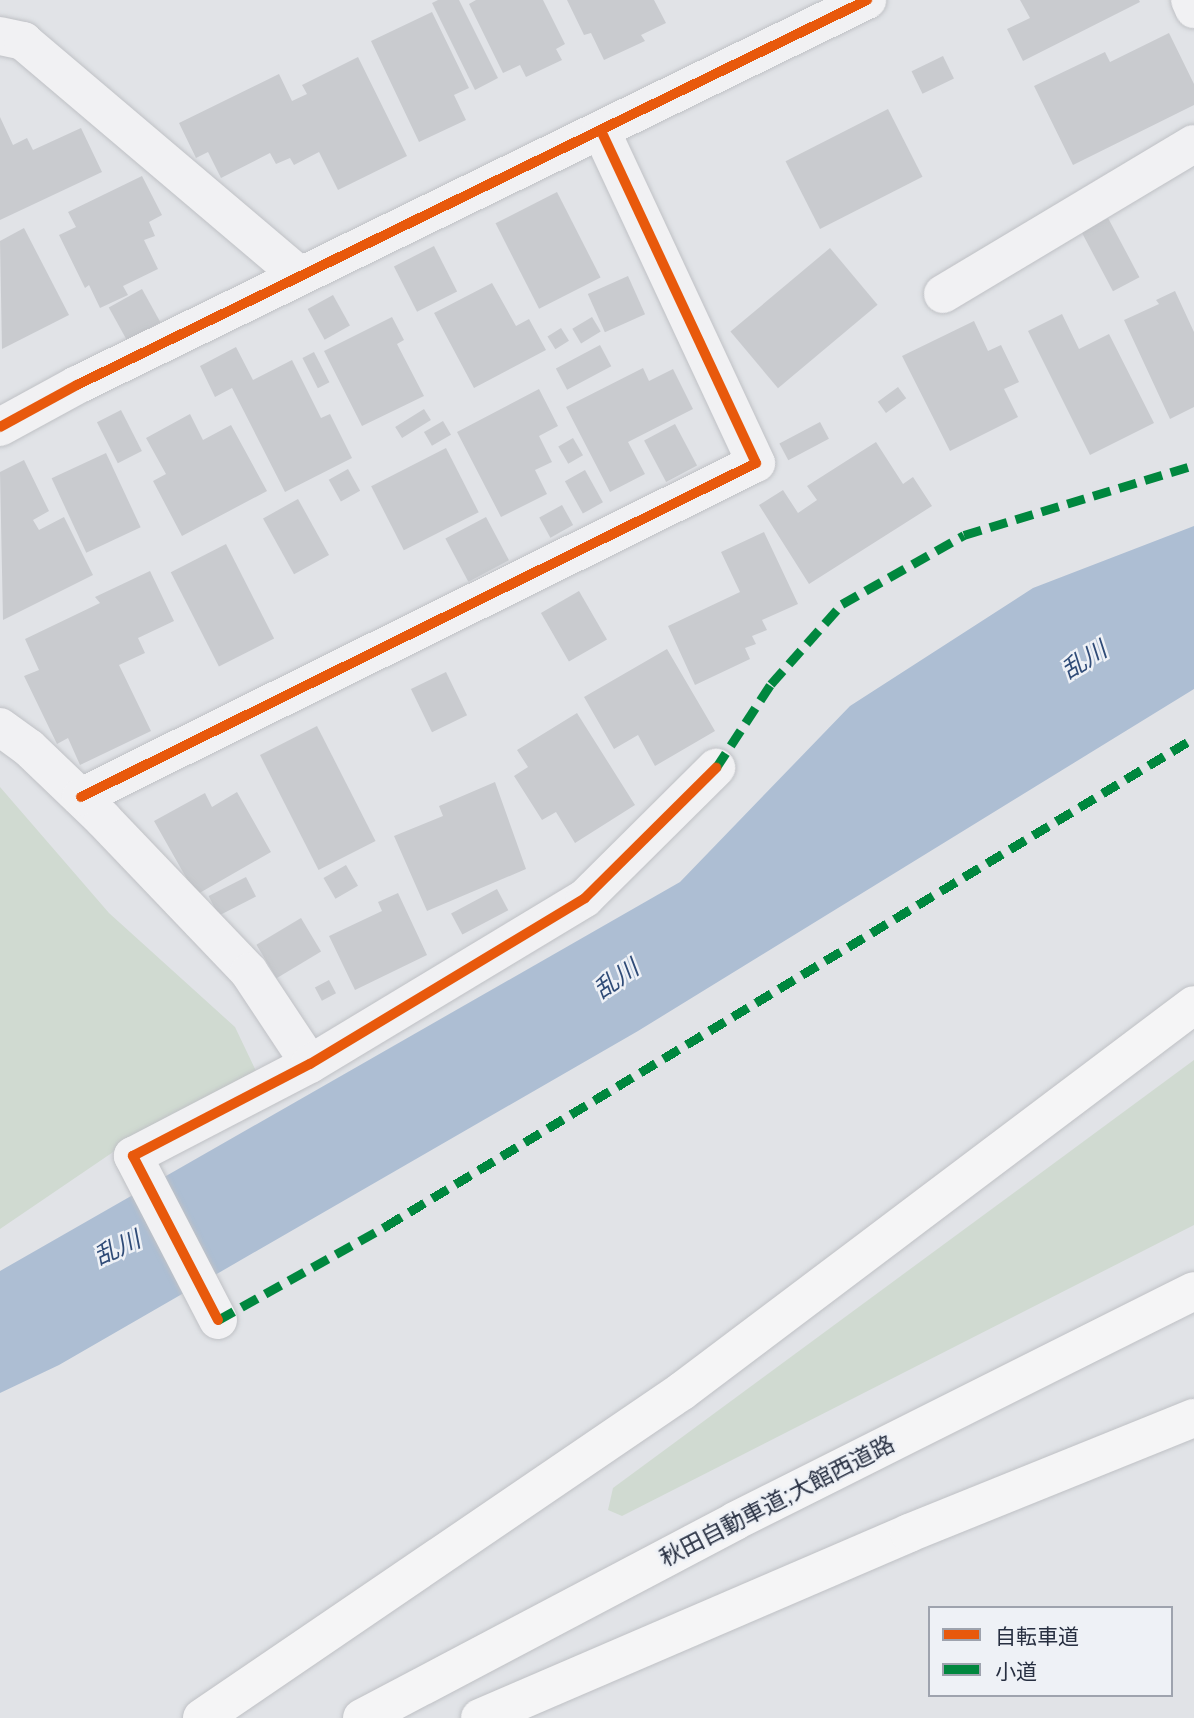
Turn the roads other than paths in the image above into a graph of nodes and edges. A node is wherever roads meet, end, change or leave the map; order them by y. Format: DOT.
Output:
graph roads {
  1 [pos="867,0"];
  2 [pos="1190,0"];
  3 [pos="1194,9"];
  4 [pos="0,36"];
  5 [pos="601,130"];
  6 [pos="1194,144"];
  7 [pos="300,276"];
  8 [pos="943,294"];
  9 [pos="0,427"];
  10 [pos="0,727"];
  11 [pos="716,768"];
  12 [pos="80,797"];
  13 [pos="1194,1005"];
  14 [pos="310,1064"];
  15 [pos="1194,1291"];
  16 [pos="218,1320"];
  17 [pos="1194,1418"];
  18 [pos="202,1718"];
  19 [pos="362,1718"];
  20 [pos="480,1718"];
  1 -- 5 [label="street"];
  2 -- 3 [label="street"];
  4 -- 7 [label="street"];
  5 -- 7 [label="street"];
  5 -- 12 [label="street"];
  6 -- 8 [label="street"];
  7 -- 9 [label="street"];
  10 -- 12 [label="street"];
  11 -- 14 [label="street"];
  12 -- 14 [label="street"];
  13 -- 18 [label="highway"];
  14 -- 16 [label="street"];
  15 -- 19 [label="highway, 秋田自動車道;大館西道路"];
  17 -- 20 [label="highway"];
}
